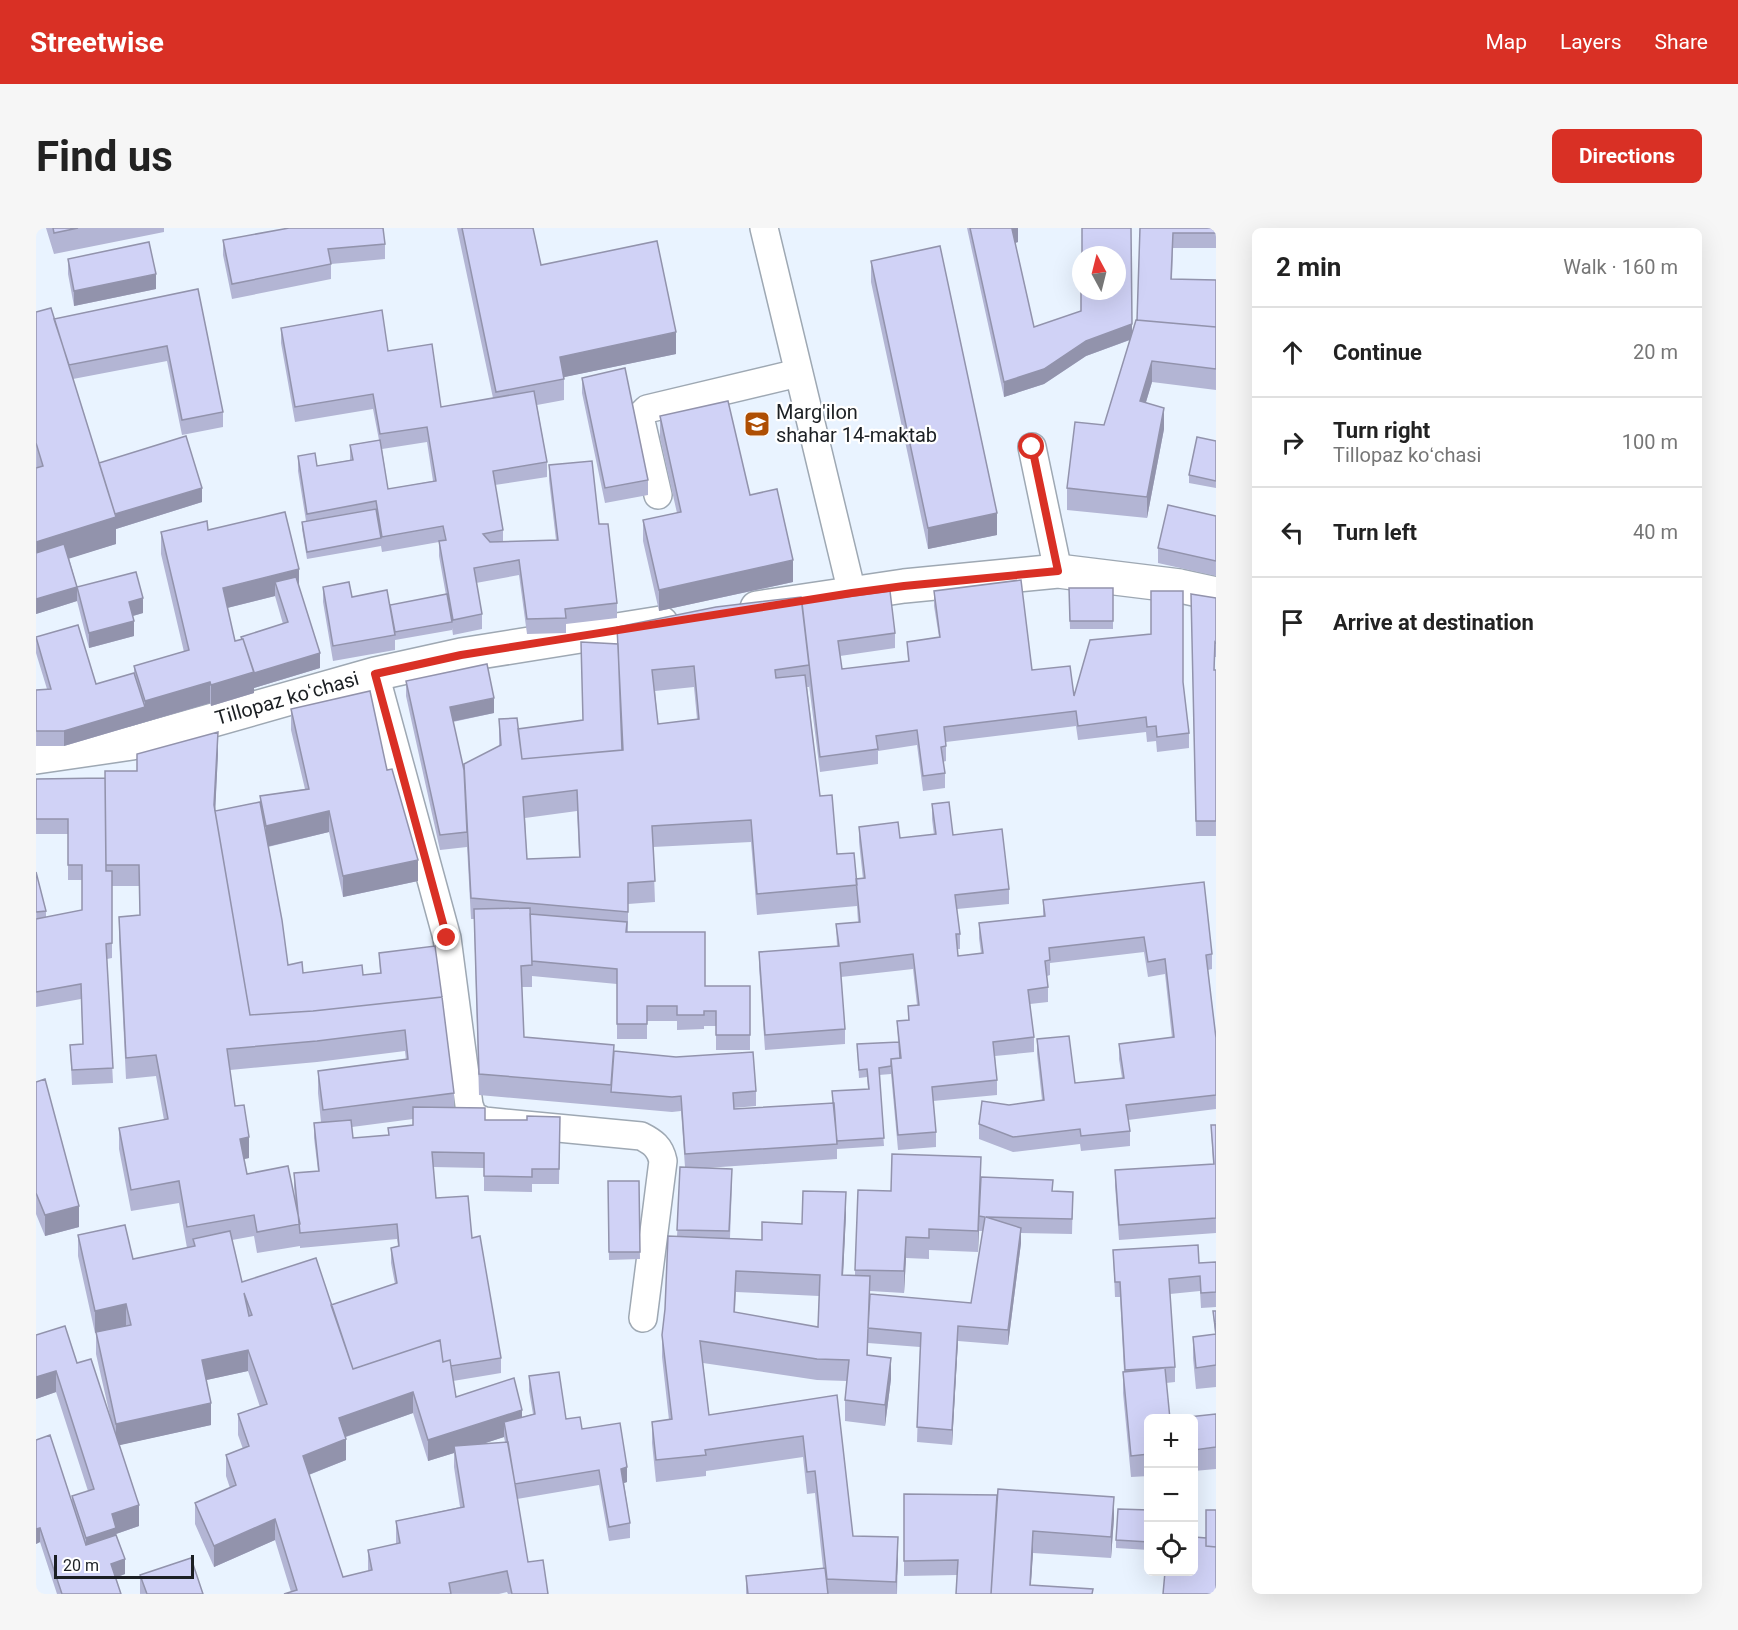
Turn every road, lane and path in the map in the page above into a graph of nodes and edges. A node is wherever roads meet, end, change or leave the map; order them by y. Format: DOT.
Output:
graph roads {
  1 [pos="764,228"];
  2 [pos="798,373"];
  3 [pos="1032,447"];
  4 [pos="658,495"];
  5 [pos="1058,571"];
  6 [pos="852,593"];
  7 [pos="1216,594"];
  8 [pos="733,612"];
  9 [pos="686,620"];
  10 [pos="375,674"];
  11 [pos="36,757"];
  12 [pos="643,1318"];
  1 -- 2 [label="lane"];
  2 -- 4 [label="lane"];
  2 -- 6 [label="lane"];
  3 -- 5 [label="lane"];
  5 -- 6 [label="street"];
  5 -- 7 [label="street"];
  6 -- 8 [label="street"];
  9 -- 10 [label="street, Tillopaz koʻchasi"];
  10 -- 11 [label="street, Tillopaz koʻchasi"];
  10 -- 12 [label="lane"];
}
